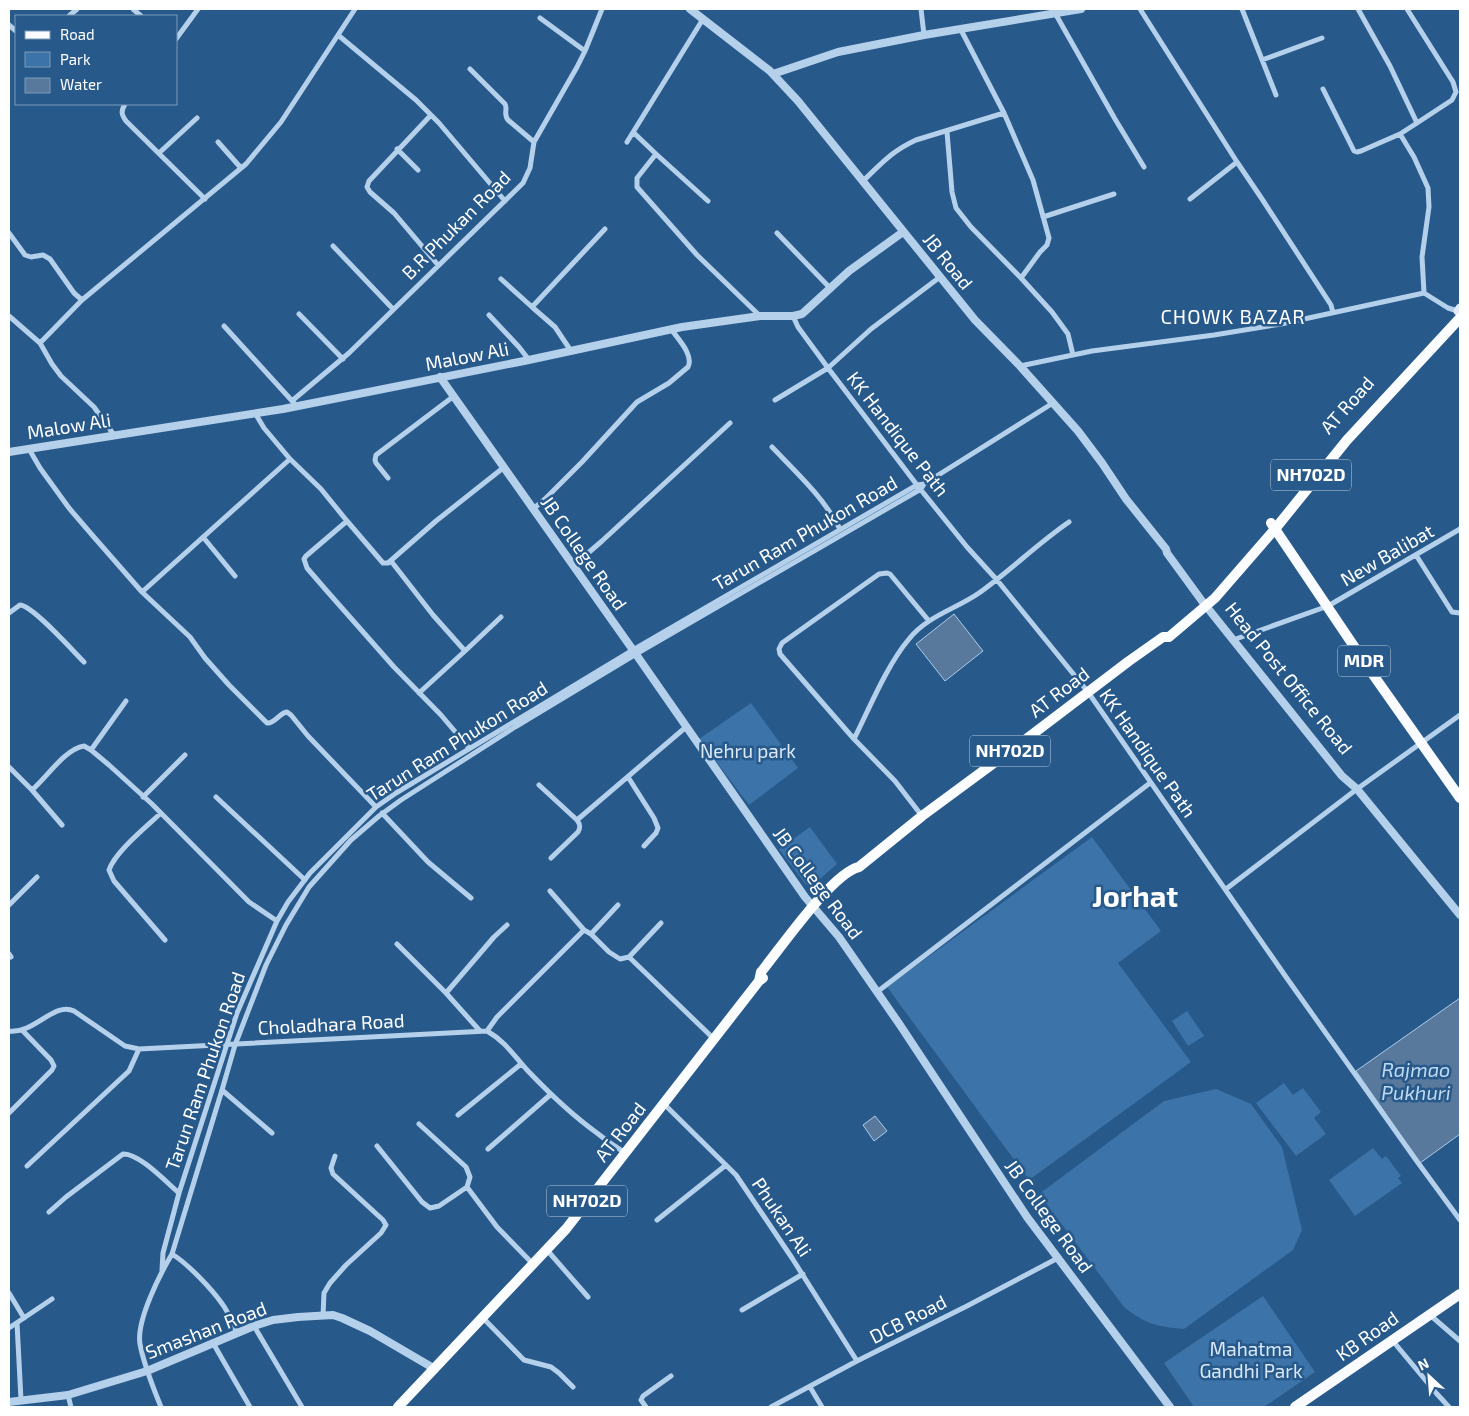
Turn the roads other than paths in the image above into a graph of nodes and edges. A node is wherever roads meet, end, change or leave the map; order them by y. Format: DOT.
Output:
graph roads {
  1 [pos="198,9"];
  2 [pos="355,9"];
  3 [pos="602,9"];
  4 [pos="690,9"];
  5 [pos="921,9"];
  6 [pos="1081,9"];
  7 [pos="1140,9"];
  8 [pos="1242,9"];
  9 [pos="1358,9"];
  10 [pos="1406,9"];
  11 [pos="1055,13"];
  12 [pos="540,18"];
  13 [pos="703,19"];
  14 [pos="961,30"];
  15 [pos="178,35"];
  16 [pos="338,35"];
  17 [pos="924,35"];
  18 [pos="1322,38"];
  19 [pos="585,51"];
  20 [pos="1262,60"];
  21 [pos="470,69"];
  22 [pos="773,74"];
  23 [pos="1324,89"];
  24 [pos="1276,95"];
  25 [pos="124,105"];
  26 [pos="1004,113"];
  27 [pos="431,115"];
  28 [pos="197,118"];
  29 [pos="1417,123"];
  30 [pos="947,132"];
  31 [pos="634,133"];
  32 [pos="1400,134"];
  33 [pos="218,142"];
  34 [pos="534,142"];
  35 [pos="628,142"];
  36 [pos="397,149"];
  37 [pos="159,153"];
  38 [pos="656,154"];
  39 [pos="1237,162"];
  40 [pos="1144,167"];
  41 [pos="241,168"];
  42 [pos="418,170"];
  43 [pos="863,180"];
  44 [pos="1114,194"];
  45 [pos="205,198"];
  46 [pos="1190,199"];
  47 [pos="505,201"];
  48 [pos="708,201"];
  49 [pos="1043,217"];
  50 [pos="605,229"];
  51 [pos="903,232"];
  52 [pos="9,233"];
  53 [pos="777,233"];
  54 [pos="333,246"];
  55 [pos="438,265"];
  56 [pos="940,277"];
  57 [pos="1021,278"];
  58 [pos="501,279"];
  59 [pos="831,288"];
  60 [pos="1424,293"];
  61 [pos="82,300"];
  62 [pos="532,306"];
  63 [pos="393,309"];
  64 [pos="1333,313"];
  65 [pos="299,314"];
  66 [pos="1457,314"];
  67 [pos="489,315"];
  68 [pos="9,316"];
  69 [pos="760,316"];
  70 [pos="793,316"];
  71 [pos="224,326"];
  72 [pos="671,329"];
  73 [pos="40,343"];
  74 [pos="571,351"];
  75 [pos="1074,355"];
  76 [pos="343,358"];
  77 [pos="529,360"];
  78 [pos="1020,366"];
  79 [pos="828,368"];
  80 [pos="440,377"];
  81 [pos="454,396"];
  82 [pos="775,400"];
  83 [pos="1053,402"];
  84 [pos="295,403"];
  85 [pos="255,413"];
  86 [pos="730,423"];
  87 [pos="114,435"];
  88 [pos="772,448"];
  89 [pos="29,449"];
  90 [pos="9,452"];
  91 [pos="290,459"];
  92 [pos="504,468"];
  93 [pos="388,478"];
  94 [pos="920,486"];
  95 [pos="532,509"];
  96 [pos="347,521"];
  97 [pos="1069,522"];
  98 [pos="1273,526"];
  99 [pos="840,530"];
  100 [pos="1460,530"];
  101 [pos="203,537"];
  102 [pos="1416,556"];
  103 [pos="391,561"];
  104 [pos="574,566"];
  105 [pos="235,576"];
  106 [pos="997,580"];
  107 [pos="142,592"];
  108 [pos="1205,602"];
  109 [pos="1328,606"];
  110 [pos="9,613"];
  111 [pos="1460,613"];
  112 [pos="501,617"];
  113 [pos="929,621"];
  114 [pos="1235,639"];
  115 [pos="465,651"];
  116 [pos="634,652"];
  117 [pos="84,662"];
  118 [pos="419,692"];
  119 [pos="1088,692"];
  120 [pos="126,701"];
  121 [pos="1460,714"];
  122 [pos="686,727"];
  123 [pos="854,739"];
  124 [pos="1422,743"];
  125 [pos="469,748"];
  126 [pos="91,750"];
  127 [pos="185,754"];
  128 [pos="9,767"];
  129 [pos="628,777"];
  130 [pos="1150,783"];
  131 [pos="539,784"];
  132 [pos="1357,789"];
  133 [pos="32,790"];
  134 [pos="143,797"];
  135 [pos="216,797"];
  136 [pos="1460,798"];
  137 [pos="376,807"];
  138 [pos="161,813"];
  139 [pos="382,813"];
  140 [pos="922,816"];
  141 [pos="577,820"];
  142 [pos="62,825"];
  143 [pos="644,846"];
  144 [pos="551,858"];
  145 [pos="37,877"];
  146 [pos="305,880"];
  147 [pos="1226,888"];
  148 [pos="550,891"];
  149 [pos="471,898"];
  150 [pos="9,905"];
  151 [pos="618,905"];
  152 [pos="815,909"];
  153 [pos="1460,915"];
  154 [pos="277,921"];
  155 [pos="661,923"];
  156 [pos="507,925"];
  157 [pos="584,930"];
  158 [pos="591,934"];
  159 [pos="165,940"];
  160 [pos="398,944"];
  161 [pos="628,958"];
  162 [pos="877,992"];
  163 [pos="446,993"];
  164 [pos="9,1030"];
  165 [pos="22,1030"];
  166 [pos="480,1031"];
  167 [pos="487,1031"];
  168 [pos="714,1039"];
  169 [pos="234,1044"];
  170 [pos="226,1045"];
  171 [pos="140,1049"];
  172 [pos="521,1064"];
  173 [pos="222,1090"];
  174 [pos="550,1095"];
  175 [pos="664,1104"];
  176 [pos="9,1113"];
  177 [pos="458,1116"];
  178 [pos="419,1124"];
  179 [pos="272,1133"];
  180 [pos="377,1146"];
  181 [pos="488,1149"];
  182 [pos="627,1153"];
  183 [pos="335,1156"];
  184 [pos="726,1165"];
  185 [pos="27,1166"];
  186 [pos="467,1187"];
  187 [pos="179,1193"];
  188 [pos="49,1212"];
  189 [pos="657,1220"];
  190 [pos="1460,1220"];
  191 [pos="547,1250"];
  192 [pos="172,1254"];
  193 [pos="1058,1258"];
  194 [pos="534,1264"];
  195 [pos="162,1270"];
  196 [pos="803,1274"];
  197 [pos="9,1293"];
  198 [pos="1460,1294"];
  199 [pos="588,1297"];
  200 [pos="52,1299"];
  201 [pos="742,1310"];
  202 [pos="1430,1314"];
  203 [pos="323,1316"];
  204 [pos="24,1318"];
  205 [pos="482,1318"];
  206 [pos="17,1323"];
  207 [pos="254,1326"];
  208 [pos="9,1328"];
  209 [pos="237,1333"];
  210 [pos="1392,1340"];
  211 [pos="1460,1340"];
  212 [pos="213,1343"];
  213 [pos="857,1361"];
  214 [pos="435,1369"];
  215 [pos="147,1371"];
  216 [pos="672,1376"];
  217 [pos="573,1387"];
  218 [pos="810,1387"];
  219 [pos="68,1395"];
  220 [pos="21,1400"];
  221 [pos="9,1402"];
  222 [pos="71,1407"];
  223 [pos="161,1407"];
  224 [pos="250,1407"];
  225 [pos="302,1407"];
  226 [pos="398,1407"];
  227 [pos="646,1407"];
  228 [pos="771,1407"];
  229 [pos="822,1407"];
  230 [pos="1170,1407"];
  231 [pos="1295,1407"];
  232 [pos="1449,1407"];
  1 -- 15 [label="street"];
  2 -- 16 [label="street"];
  3 -- 19 [label="street, B.R Phukan Road"];
  4 -- 13 [label="street, JB Road"];
  5 -- 17 [label="street"];
  6 -- 11 [label="street"];
  7 -- 39 [label="street"];
  8 -- 20 [label="street"];
  9 -- 29 [label="street"];
  10 -- 29 [label="street"];
  11 -- 14 [label="street"];
  11 -- 40 [label="street"];
  12 -- 19 [label="street"];
  13 -- 22 [label="street, JB Road"];
  13 -- 31 [label="street"];
  14 -- 17 [label="street"];
  14 -- 26 [label="street"];
  16 -- 27 [label="street"];
  16 -- 41 [label="street"];
  17 -- 22 [label="street"];
  18 -- 20 [label="street"];
  19 -- 34 [label="street, B.R Phukan Road"];
  20 -- 24 [label="street"];
  21 -- 34 [label="street"];
  22 -- 43 [label="street, JB Road"];
  23 -- 32 [label="street"];
  25 -- 37 [label="street"];
  26 -- 30 [label="street"];
  26 -- 49 [label="street"];
  27 -- 36 [label="street"];
  27 -- 47 [label="street"];
  28 -- 37 [label="street"];
  29 -- 32 [label="street"];
  30 -- 43 [label="street"];
  30 -- 57 [label="street"];
  31 -- 35 [label="street"];
  31 -- 38 [label="street"];
  32 -- 60 [label="street"];
  33 -- 41 [label="street"];
  34 -- 47 [label="street, B.R Phukan Road"];
  36 -- 42 [label="street"];
  36 -- 55 [label="street"];
  37 -- 45 [label="street"];
  38 -- 48 [label="street"];
  38 -- 69 [label="street"];
  39 -- 46 [label="street"];
  39 -- 64 [label="street"];
  41 -- 45 [label="street"];
  43 -- 51 [label="street, JB Road"];
  44 -- 49 [label="street"];
  45 -- 61 [label="street"];
  47 -- 55 [label="street, B.R Phukan Road"];
  49 -- 57 [label="street"];
  50 -- 62 [label="street"];
  51 -- 56 [label="street, JB Road"];
  51 -- 59 [label="street"];
  52 -- 61 [label="street"];
  53 -- 59 [label="street"];
  54 -- 63 [label="street"];
  55 -- 63 [label="street, B.R Phukan Road"];
  56 -- 78 [label="street, JB Road"];
  56 -- 79 [label="street"];
  57 -- 75 [label="street"];
  58 -- 62 [label="street"];
  59 -- 70 [label="street"];
  60 -- 64 [label="street"];
  60 -- 66 [label="street"];
  61 -- 73 [label="street"];
  62 -- 74 [label="street"];
  63 -- 76 [label="street, B.R Phukan Road"];
  64 -- 75 [label="street"];
  65 -- 76 [label="street"];
  66 -- 98 [label="highway, AT Road / NH702D"];
  67 -- 77 [label="street"];
  68 -- 73 [label="street"];
  69 -- 70 [label="street, Malow Ali"];
  69 -- 72 [label="street, Malow Ali"];
  70 -- 79 [label="street, KK Handique Path"];
  71 -- 84 [label="street"];
  72 -- 74 [label="street, Malow Ali"];
  72 -- 95 [label="street"];
  73 -- 87 [label="street"];
  74 -- 77 [label="street, Malow Ali"];
  75 -- 78 [label="street"];
  76 -- 84 [label="street, B.R Phukan Road"];
  77 -- 80 [label="street, Malow Ali"];
  78 -- 83 [label="street, JB Road"];
  79 -- 82 [label="street"];
  79 -- 94 [label="street, KK Handique Path"];
  80 -- 81 [label="street, JB College Road"];
  80 -- 84 [label="street, Malow Ali"];
  81 -- 92 [label="street, JB College Road"];
  81 -- 93 [label="street"];
  83 -- 94 [label="street, Tarun Ram Phukon Road"];
  83 -- 108 [label="street, JB Road"];
  84 -- 85 [label="street, Malow Ali"];
  85 -- 87 [label="street, Malow Ali"];
  85 -- 91 [label="street"];
  86 -- 104 [label="street"];
  87 -- 89 [label="street, Malow Ali"];
  88 -- 99 [label="street"];
  89 -- 90 [label="street, Malow Ali"];
  89 -- 107 [label="street"];
  91 -- 96 [label="street"];
  91 -- 101 [label="street"];
  92 -- 95 [label="street, JB College Road"];
  92 -- 103 [label="street"];
  94 -- 99 [label="street, Tarun Ram Phukon Road"];
  94 -- 106 [label="street, KK Handique Path"];
  94 -- 116 [label="street, Tarun Ram Phukon Road"];
  95 -- 104 [label="street, JB College Road"];
  96 -- 103 [label="street"];
  96 -- 118 [label="street"];
  97 -- 106 [label="street"];
  98 -- 108 [label="highway, AT Road / NH702D"];
  98 -- 109 [label="main road, MDR"];
  99 -- 116 [label="street, Tarun Ram Phukon Road"];
  100 -- 102 [label="street, New Balibat"];
  101 -- 105 [label="street"];
  101 -- 107 [label="street"];
  102 -- 109 [label="street, New Balibat"];
  102 -- 111 [label="street"];
  103 -- 115 [label="street"];
  104 -- 116 [label="street, JB College Road"];
  106 -- 113 [label="street"];
  106 -- 119 [label="street, KK Handique Path"];
  107 -- 137 [label="street"];
  108 -- 114 [label="street, Head Post Office Road"];
  108 -- 119 [label="highway, AT Road / NH702D"];
  109 -- 114 [label="street, New Balibat"];
  109 -- 124 [label="main road, MDR"];
  110 -- 117 [label="street"];
  112 -- 115 [label="street"];
  113 -- 123 [label="street"];
  113 -- 123 [label="street"];
  114 -- 132 [label="street, Head Post Office Road"];
  115 -- 118 [label="street"];
  116 -- 122 [label="street, JB College Road"];
  116 -- 125 [label="street, Tarun Ram Phukon Road"];
  116 -- 139 [label="street, Tarun Ram Phukon Road"];
  118 -- 125 [label="street"];
  119 -- 130 [label="street, KK Handique Path"];
  119 -- 140 [label="highway, AT Road / NH702D"];
  120 -- 126 [label="street"];
  121 -- 124 [label="street"];
  122 -- 129 [label="street"];
  122 -- 152 [label="street, JB College Road"];
  123 -- 140 [label="street"];
  124 -- 132 [label="street"];
  124 -- 136 [label="main road, MDR"];
  125 -- 137 [label="street, Tarun Ram Phukon Road"];
  126 -- 133 [label="street"];
  126 -- 134 [label="street"];
  127 -- 134 [label="street"];
  128 -- 133 [label="street"];
  129 -- 141 [label="street"];
  129 -- 143 [label="street"];
  130 -- 147 [label="street, KK Handique Path"];
  130 -- 162 [label="street"];
  131 -- 141 [label="street"];
  132 -- 147 [label="street"];
  132 -- 153 [label="street, Head Post Office Road"];
  133 -- 142 [label="street"];
  134 -- 138 [label="street"];
  135 -- 146 [label="street"];
  137 -- 146 [label="street, Tarun Ram Phukon Road"];
  138 -- 154 [label="street"];
  138 -- 159 [label="street"];
  139 -- 149 [label="street"];
  139 -- 169 [label="street, Tarun Ram Phukon Road"];
  140 -- 152 [label="highway, AT Road / NH702D"];
  141 -- 144 [label="street"];
  145 -- 150 [label="street"];
  146 -- 154 [label="street, Tarun Ram Phukon Road"];
  147 -- 190 [label="street, KK Handique Path"];
  148 -- 157 [label="street"];
  151 -- 158 [label="street"];
  152 -- 162 [label="street, JB College Road"];
  152 -- 168 [label="highway, AT Road / NH702D"];
  154 -- 170 [label="street, Tarun Ram Phukon Road"];
  155 -- 161 [label="street"];
  156 -- 163 [label="street"];
  157 -- 158 [label="street"];
  157 -- 167 [label="street"];
  158 -- 161 [label="street"];
  160 -- 163 [label="street"];
  161 -- 168 [label="street"];
  162 -- 193 [label="street, JB College Road"];
  163 -- 166 [label="street"];
  164 -- 165 [label="street, Choladhara Road"];
  165 -- 171 [label="street, Choladhara Road"];
  165 -- 176 [label="street"];
  166 -- 167 [label="street, Choladhara Road"];
  166 -- 169 [label="street, Choladhara Road"];
  167 -- 172 [label="street"];
  168 -- 175 [label="highway, AT Road / NH702D"];
  169 -- 170 [label="street, Choladhara Road"];
  169 -- 173 [label="street, Tarun Ram Phukon Road"];
  170 -- 171 [label="street, Choladhara Road"];
  170 -- 187 [label="street, Tarun Ram Phukon Road"];
  171 -- 185 [label="street"];
  172 -- 174 [label="street"];
  172 -- 177 [label="street"];
  173 -- 179 [label="street"];
  173 -- 192 [label="street, Tarun Ram Phukon Road"];
  174 -- 181 [label="street"];
  174 -- 182 [label="street"];
  175 -- 182 [label="highway, AT Road / NH702D"];
  175 -- 184 [label="street, Phukan Ali"];
  178 -- 186 [label="street"];
  180 -- 186 [label="street"];
  182 -- 191 [label="highway, AT Road / NH702D"];
  183 -- 203 [label="street"];
  184 -- 189 [label="street"];
  184 -- 196 [label="street, Phukan Ali"];
  186 -- 194 [label="street"];
  187 -- 188 [label="street"];
  187 -- 195 [label="street, Tarun Ram Phukon Road"];
  191 -- 194 [label="highway, AT Road / NH702D"];
  191 -- 199 [label="street"];
  192 -- 195 [label="street, Tarun Ram Phukon Road"];
  192 -- 209 [label="street"];
  193 -- 213 [label="street, DCB Road"];
  193 -- 230 [label="street, JB College Road"];
  194 -- 205 [label="highway, AT Road / NH702D"];
  195 -- 215 [label="street, Tarun Ram Phukon Road"];
  196 -- 201 [label="street"];
  196 -- 213 [label="street, Phukan Ali"];
  197 -- 204 [label="street"];
  198 -- 202 [label="main road, KB Road"];
  200 -- 204 [label="street"];
  202 -- 210 [label="main road, KB Road"];
  202 -- 211 [label="street"];
  203 -- 207 [label="street, Smashan Road"];
  203 -- 214 [label="street, Smashan Road"];
  204 -- 206 [label="street"];
  205 -- 214 [label="highway, AT Road / NH702D"];
  205 -- 217 [label="street"];
  206 -- 208 [label="street"];
  206 -- 220 [label="street"];
  207 -- 209 [label="street, Smashan Road"];
  207 -- 225 [label="street"];
  209 -- 212 [label="street, Smashan Road"];
  210 -- 231 [label="main road, KB Road"];
  210 -- 232 [label="street"];
  212 -- 215 [label="street, Smashan Road"];
  212 -- 224 [label="street"];
  213 -- 218 [label="street, DCB Road"];
  214 -- 226 [label="highway, AT Road / NH702D"];
  215 -- 219 [label="street, Smashan Road"];
  215 -- 223 [label="street, Tarun Ram Phukon Road"];
  216 -- 227 [label="street"];
  218 -- 228 [label="street, DCB Road"];
  218 -- 229 [label="street"];
  219 -- 220 [label="street, Smashan Road"];
  219 -- 222 [label="street"];
  220 -- 221 [label="street, Smashan Road"];
}
